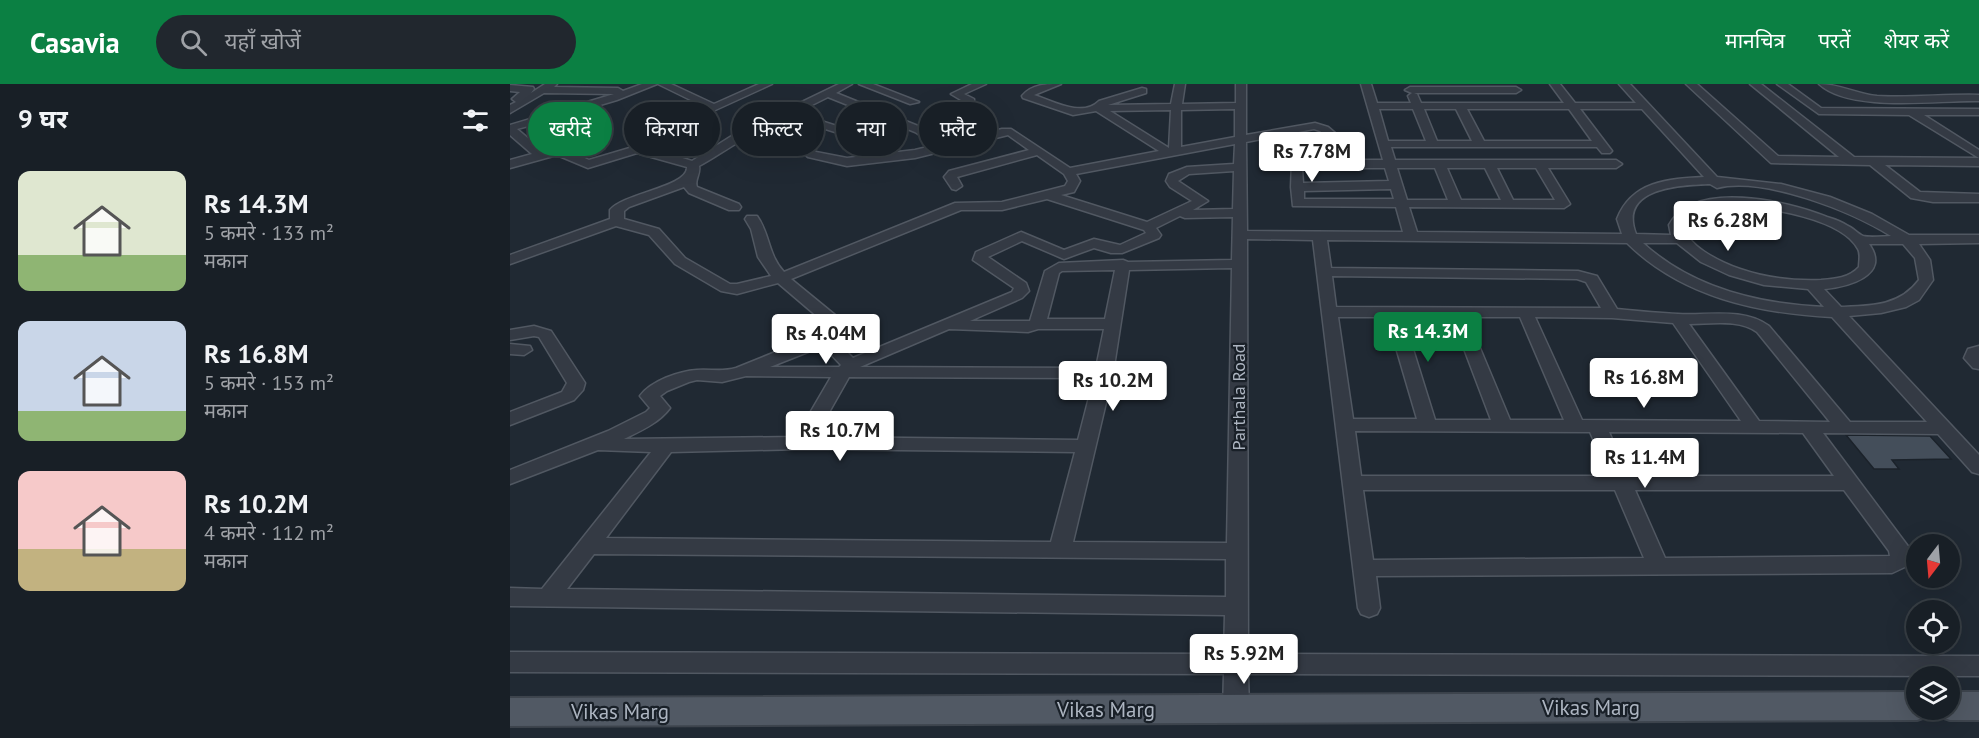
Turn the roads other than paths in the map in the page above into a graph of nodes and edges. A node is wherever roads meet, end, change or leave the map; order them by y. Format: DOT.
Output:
graph roads {
  1 [pos="552,84"];
  2 [pos="652,84"];
  3 [pos="663,84"];
  4 [pos="766,84"];
  5 [pos="847,84"];
  6 [pos="864,84"];
  7 [pos="981,84"];
  8 [pos="1056,84"];
  9 [pos="1180,84"];
  10 [pos="1241,84"];
  11 [pos="1366,84"];
  12 [pos="1555,84"];
  13 [pos="1624,84"];
  14 [pos="1691,84"];
  15 [pos="1755,84"];
  16 [pos="1782,84"];
  17 [pos="1824,84"];
  18 [pos="1409,87"];
  19 [pos="1514,87"];
  20 [pos="510,88"];
  21 [pos="542,90"];
  22 [pos="628,91"];
  23 [pos="1142,91"];
  24 [pos="827,93"];
  25 [pos="1979,98"];
  26 [pos="970,101"];
  27 [pos="599,102"];
  28 [pos="702,102"];
  29 [pos="810,102"];
  30 [pos="914,102"];
  31 [pos="510,103"];
  32 [pos="720,103"];
  33 [pos="1176,105"];
  34 [pos="1241,105"];
  35 [pos="1372,106"];
  36 [pos="1417,106"];
  37 [pos="1460,106"];
  38 [pos="1527,106"];
  39 [pos="1572,106"];
  40 [pos="1644,106"];
  41 [pos="1098,108"];
  42 [pos="510,110"];
  43 [pos="1912,112"];
  44 [pos="1979,112"];
  45 [pos="528,123"];
  46 [pos="510,128"];
  47 [pos="919,131"];
  48 [pos="997,133"];
  49 [pos="732,140"];
  50 [pos="1241,140"];
  51 [pos="528,144"];
  52 [pos="1384,144"];
  53 [pos="1433,144"];
  54 [pos="1480,144"];
  55 [pos="1600,144"];
  56 [pos="1040,151"];
  57 [pos="919,152"];
  58 [pos="1171,152"];
  59 [pos="624,153"];
  60 [pos="1979,155"];
  61 [pos="541,156"];
  62 [pos="570,156"];
  63 [pos="662,156"];
  64 [pos="817,156"];
  65 [pos="1358,159"];
  66 [pos="1851,161"];
  67 [pos="1873,161"];
  68 [pos="1979,162"];
  69 [pos="510,164"];
  70 [pos="1390,164"];
  71 [pos="1440,164"];
  72 [pos="1490,164"];
  73 [pos="1540,164"];
  74 [pos="693,165"];
  75 [pos="1240,167"];
  76 [pos="1068,172"];
  77 [pos="690,179"];
  78 [pos="1713,180"];
  79 [pos="1396,185"];
  80 [pos="956,186"];
  81 [pos="1297,187"];
  82 [pos="1048,195"];
  83 [pos="1979,198"];
  84 [pos="1733,201"];
  85 [pos="1401,204"];
  86 [pos="1456,204"];
  87 [pos="1509,204"];
  88 [pos="734,207"];
  89 [pos="1240,213"];
  90 [pos="1174,215"];
  91 [pos="752,219"];
  92 [pos="617,221"];
  93 [pos="1149,227"];
  94 [pos="1240,235"];
  95 [pos="1319,235"];
  96 [pos="1411,236"];
  97 [pos="1630,238"];
  98 [pos="1681,239"];
  99 [pos="1979,239"];
  100 [pos="1861,240"];
  101 [pos="1908,240"];
  102 [pos="510,260"];
  103 [pos="1062,261"];
  104 [pos="1123,264"];
  105 [pos="1240,264"];
  106 [pos="1324,272"];
  107 [pos="780,278"];
  108 [pos="1049,282"];
  109 [pos="1812,285"];
  110 [pos="1017,295"];
  111 [pos="1393,311"];
  112 [pos="1457,311"];
  113 [pos="1329,312"];
  114 [pos="1525,312"];
  115 [pos="1612,313"];
  116 [pos="1838,313"];
  117 [pos="1678,319"];
  118 [pos="1036,324"];
  119 [pos="1113,324"];
  120 [pos="943,325"];
  121 [pos="510,335"];
  122 [pos="825,339"];
  123 [pos="1979,351"];
  124 [pos="1979,364"];
  125 [pos="847,370"];
  126 [pos="742,372"];
  127 [pos="1104,373"];
  128 [pos="510,419"];
  129 [pos="1345,425"];
  130 [pos="1428,426"];
  131 [pos="1503,426"];
  132 [pos="1576,427"];
  133 [pos="1597,427"];
  134 [pos="1754,427"];
  135 [pos="1809,428"];
  136 [pos="1845,428"];
  137 [pos="1943,428"];
  138 [pos="802,443"];
  139 [pos="594,444"];
  140 [pos="666,446"];
  141 [pos="1086,446"];
  142 [pos="1979,467"];
  143 [pos="510,477"];
  144 [pos="1621,482"];
  145 [pos="1352,483"];
  146 [pos="1850,483"];
  147 [pos="587,546"];
  148 [pos="1060,550"];
  149 [pos="1237,551"];
  150 [pos="1658,566"];
  151 [pos="1364,568"];
  152 [pos="510,597"];
  153 [pos="548,597"];
  154 [pos="1237,606"];
  155 [pos="1369,608"];
  156 [pos="510,662"];
  157 [pos="1236,664"];
  158 [pos="1979,666"];
  159 [pos="1906,706"];
  160 [pos="1960,706"];
  161 [pos="1979,706"];
  162 [pos="1236,709"];
  163 [pos="510,712"];
  1 -- 21 [label="street"];
  2 -- 22 [label="street"];
  3 -- 28 [label="street"];
  4 -- 32 [label="street"];
  5 -- 24 [label="street"];
  6 -- 30 [label="street"];
  7 -- 26 [label="street"];
  8 -- 41 [label="street"];
  9 -- 33 [label="street"];
  10 -- 34 [label="street, Parthala Road"];
  11 -- 35 [label="street"];
  12 -- 39 [label="street"];
  13 -- 40 [label="street"];
  14 -- 66 [label="street"];
  15 -- 66 [label="street"];
  16 -- 43 [label="street"];
  17 -- 25 [label="street"];
  18 -- 19 [label="street"];
  18 -- 36 [label="street"];
  19 -- 38 [label="street"];
  20 -- 31 [label="street"];
  21 -- 22 [label="street"];
  21 -- 42 [label="street"];
  22 -- 27 [label="street"];
  23 -- 41 [label="street"];
  24 -- 29 [label="street"];
  24 -- 47 [label="street"];
  33 -- 34 [label="street"];
  33 -- 41 [label="street"];
  33 -- 58 [label="street"];
  34 -- 50 [label="street, Parthala Road"];
  35 -- 36 [label="street"];
  35 -- 52 [label="street"];
  36 -- 37 [label="street"];
  36 -- 53 [label="street"];
  37 -- 38 [label="street"];
  37 -- 54 [label="street"];
  38 -- 39 [label="street"];
  39 -- 40 [label="street"];
  39 -- 55 [label="street"];
  40 -- 78 [label="street"];
  41 -- 58 [label="street"];
  43 -- 44 [label="street"];
  43 -- 60 [label="street"];
  45 -- 46 [label="street"];
  46 -- 51 [label="street"];
  48 -- 56 [label="street"];
  49 -- 74 [label="street"];
  50 -- 58 [label="street"];
  50 -- 65 [label="street"];
  50 -- 75 [label="street, Parthala Road"];
  52 -- 53 [label="street"];
  52 -- 70 [label="street"];
  53 -- 54 [label="street"];
  54 -- 55 [label="street"];
  55 -- 73 [label="street"];
  56 -- 76 [label="street"];
  56 -- 80 [label="street"];
  57 -- 64 [label="street"];
  58 -- 76 [label="street"];
  59 -- 62 [label="street"];
  61 -- 69 [label="street"];
  63 -- 74 [label="street"];
  66 -- 67 [label="street"];
  67 -- 68 [label="street"];
  67 -- 83 [label="street"];
  70 -- 71 [label="street"];
  70 -- 79 [label="street"];
  70 -- 81 [label="street"];
  71 -- 72 [label="street"];
  71 -- 86 [label="street"];
  72 -- 73 [label="street"];
  72 -- 87 [label="street"];
  73 -- 87 [label="street"];
  74 -- 77 [label="street"];
  75 -- 89 [label="street, Parthala Road"];
  75 -- 90 [label="street"];
  76 -- 82 [label="street"];
  77 -- 88 [label="street"];
  77 -- 92 [label="street"];
  78 -- 84 [label="street"];
  78 -- 97 [label="street"];
  78 -- 101 [label="street"];
  79 -- 81 [label="street"];
  79 -- 85 [label="street"];
  81 -- 85 [label="street"];
  82 -- 93 [label="street"];
  82 -- 107 [label="street"];
  84 -- 98 [label="street"];
  84 -- 100 [label="street"];
  85 -- 86 [label="street"];
  85 -- 96 [label="street"];
  86 -- 87 [label="street"];
  89 -- 90 [label="street"];
  89 -- 94 [label="street, Parthala Road"];
  90 -- 93 [label="street"];
  91 -- 107 [label="street"];
  92 -- 102 [label="street"];
  92 -- 107 [label="street"];
  93 -- 103 [label="street"];
  94 -- 95 [label="street"];
  94 -- 105 [label="street, Parthala Road"];
  95 -- 96 [label="street"];
  95 -- 106 [label="street"];
  96 -- 97 [label="street"];
  97 -- 98 [label="street"];
  97 -- 116 [label="street"];
  98 -- 109 [label="street"];
  99 -- 101 [label="street"];
  100 -- 101 [label="street"];
  100 -- 109 [label="street"];
  101 -- 116 [label="street"];
  103 -- 104 [label="street"];
  103 -- 108 [label="street"];
  103 -- 110 [label="street"];
  104 -- 105 [label="street"];
  104 -- 119 [label="street"];
  105 -- 149 [label="street, Parthala Road"];
  106 -- 113 [label="street"];
  106 -- 115 [label="street"];
  107 -- 122 [label="street"];
  108 -- 110 [label="street"];
  108 -- 118 [label="street"];
  109 -- 116 [label="street"];
  110 -- 120 [label="street"];
  111 -- 112 [label="street"];
  111 -- 113 [label="street"];
  111 -- 130 [label="street"];
  112 -- 114 [label="street"];
  112 -- 131 [label="street"];
  113 -- 129 [label="street"];
  114 -- 115 [label="street"];
  114 -- 132 [label="street"];
  115 -- 117 [label="street"];
  116 -- 137 [label="street"];
  117 -- 134 [label="street"];
  117 -- 136 [label="street"];
  118 -- 119 [label="street"];
  118 -- 120 [label="street"];
  119 -- 127 [label="street"];
  120 -- 125 [label="street"];
  121 -- 128 [label="street"];
  122 -- 125 [label="street"];
  122 -- 126 [label="street"];
  123 -- 124 [label="street"];
  125 -- 126 [label="street"];
  125 -- 127 [label="street"];
  125 -- 138 [label="street"];
  126 -- 139 [label="street"];
  127 -- 141 [label="street"];
  129 -- 130 [label="street"];
  129 -- 145 [label="street"];
  130 -- 131 [label="street"];
  131 -- 132 [label="street"];
  132 -- 133 [label="street"];
  133 -- 134 [label="street"];
  133 -- 144 [label="street"];
  134 -- 135 [label="street"];
  135 -- 136 [label="street"];
  135 -- 146 [label="street"];
  136 -- 137 [label="street"];
  137 -- 142 [label="street"];
  138 -- 140 [label="street"];
  138 -- 141 [label="street"];
  139 -- 140 [label="street"];
  139 -- 143 [label="street"];
  140 -- 147 [label="street"];
  141 -- 148 [label="street"];
  144 -- 145 [label="street"];
  144 -- 146 [label="street"];
  144 -- 150 [label="street"];
  145 -- 151 [label="street"];
  146 -- 150 [label="street"];
  147 -- 148 [label="street"];
  147 -- 153 [label="street"];
  148 -- 149 [label="street"];
  149 -- 154 [label="street, Parthala Road"];
  150 -- 151 [label="street"];
  151 -- 155 [label="street"];
  152 -- 153 [label="street"];
  153 -- 154 [label="street"];
  154 -- 157 [label="street, Parthala Road"];
  156 -- 157 [label="street"];
  157 -- 158 [label="street"];
  157 -- 162 [label="street, Parthala Road"];
  159 -- 162 [label="main road, Vikas Marg"];
  160 -- 161 [label="main road"];
  162 -- 163 [label="main road, Vikas Marg"];
}
